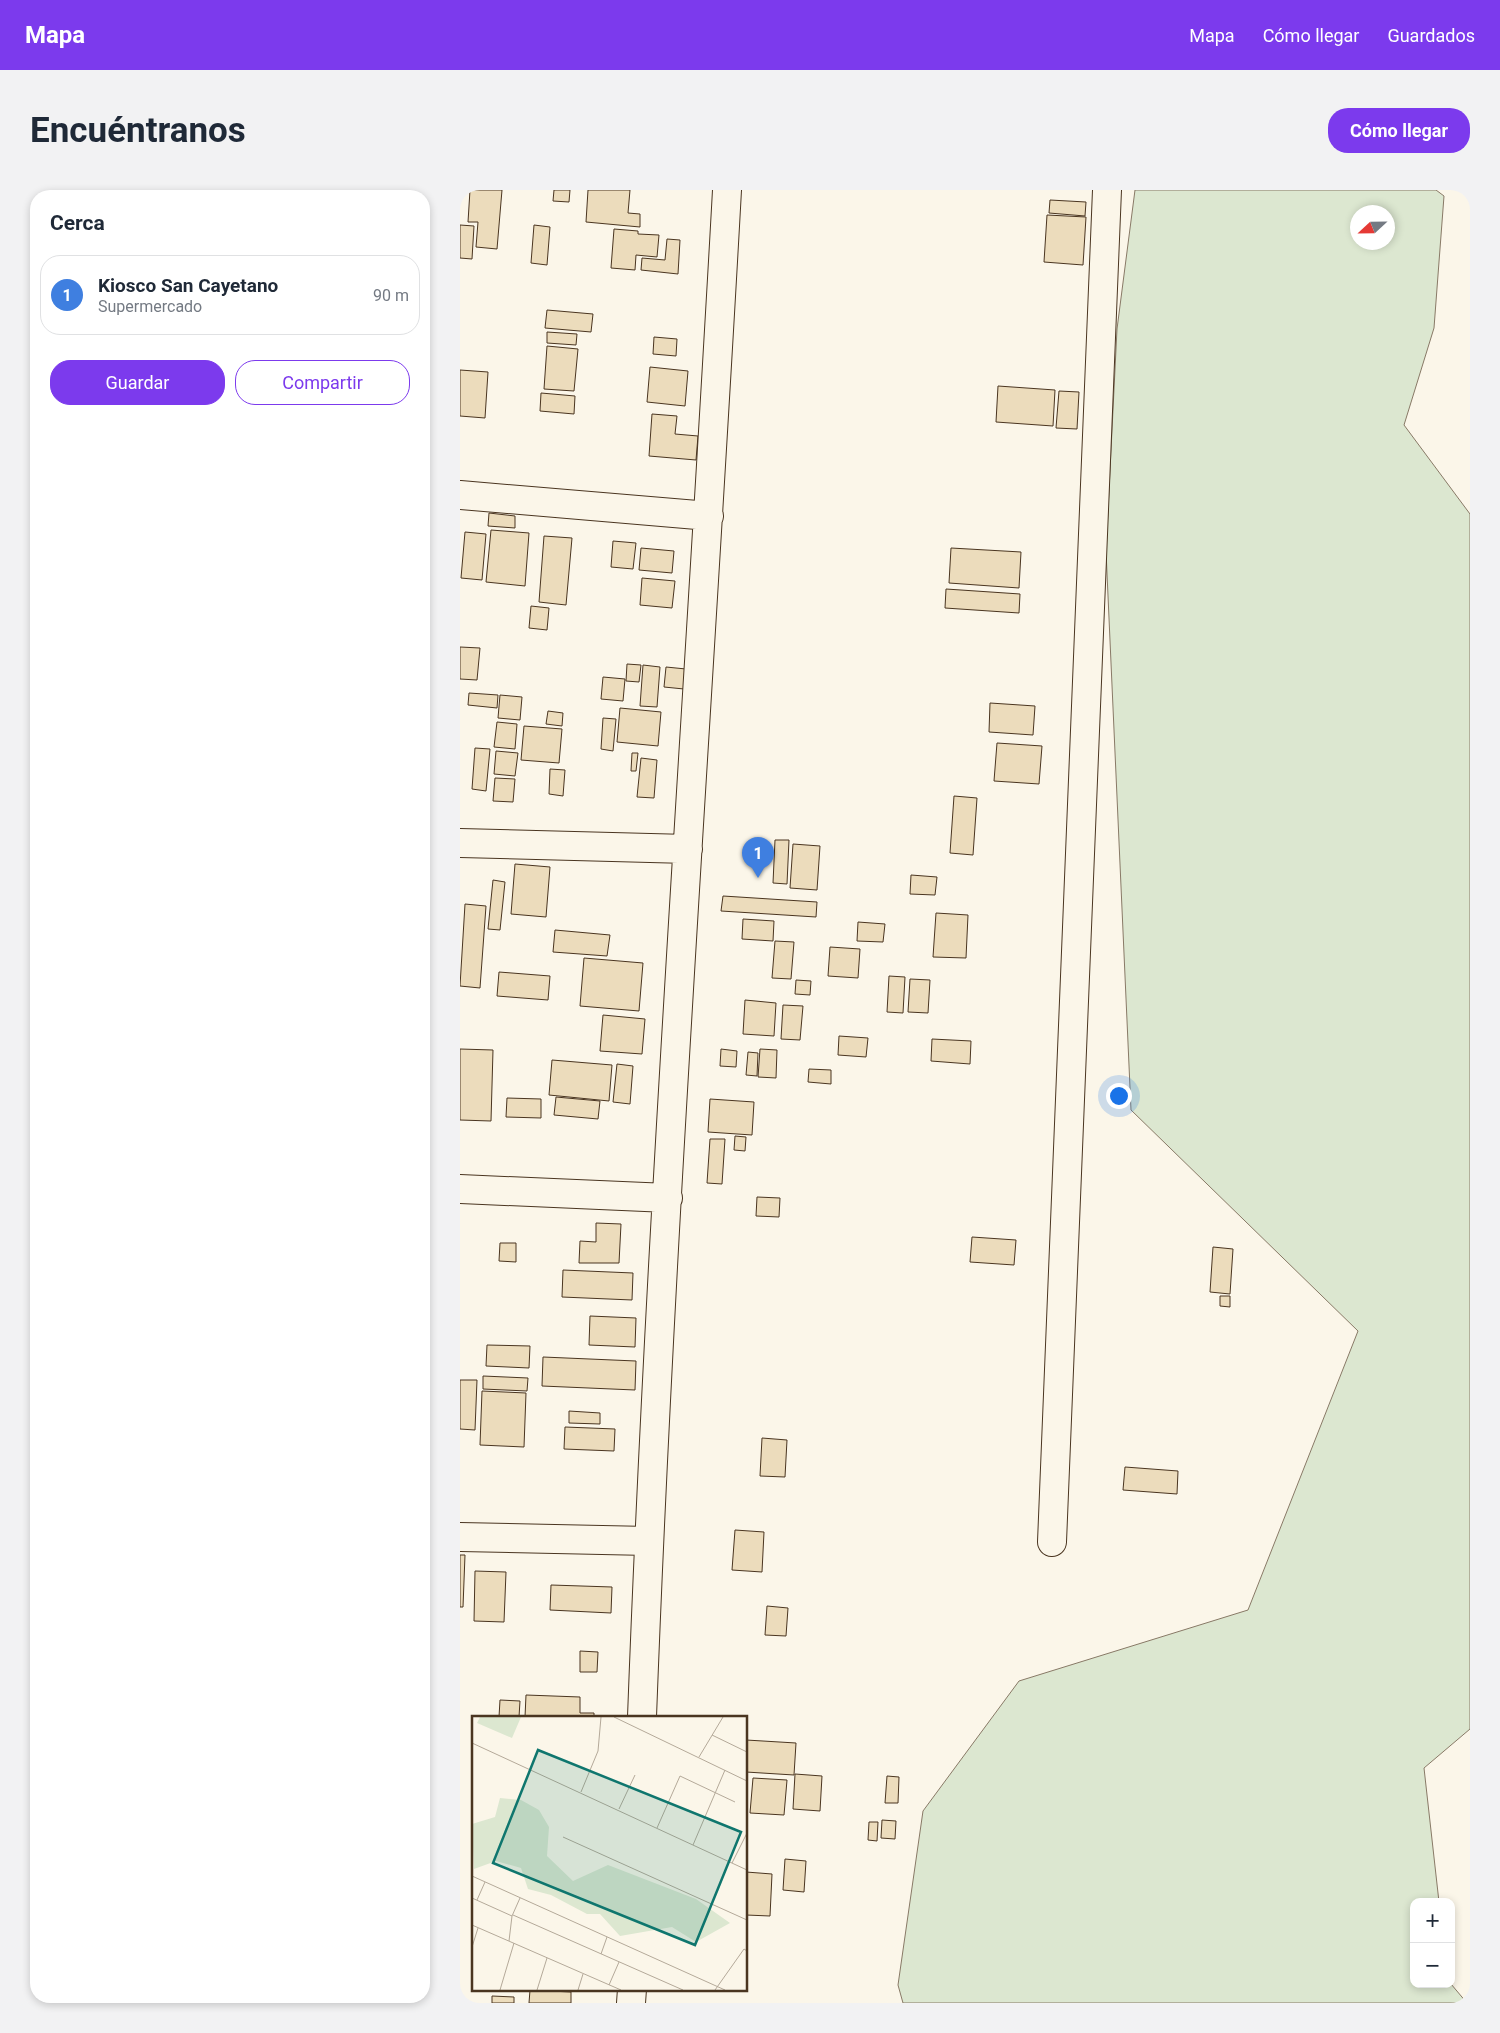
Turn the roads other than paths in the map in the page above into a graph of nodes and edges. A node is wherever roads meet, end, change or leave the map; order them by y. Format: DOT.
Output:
graph roads {
  1 [pos="727,190"];
  2 [pos="1107,190"];
  3 [pos="460,496"];
  4 [pos="709,516"];
  5 [pos="460,842"];
  6 [pos="688,849"];
  7 [pos="460,1189"];
  8 [pos="668,1198"];
  9 [pos="460,1537"];
  10 [pos="648,1541"];
  11 [pos="1052,1542"];
  12 [pos="642,1716"];
  13 [pos="632,1990"];
  14 [pos="631,2003"];
  1 -- 4 [label="street"];
  2 -- 11 [label="street"];
  3 -- 4 [label="street"];
  4 -- 6 [label="street"];
  5 -- 6 [label="street"];
  6 -- 8 [label="street"];
  7 -- 8 [label="street"];
  8 -- 10 [label="street"];
  9 -- 10 [label="street"];
  10 -- 12 [label="street"];
  13 -- 14 [label="street"];
}
